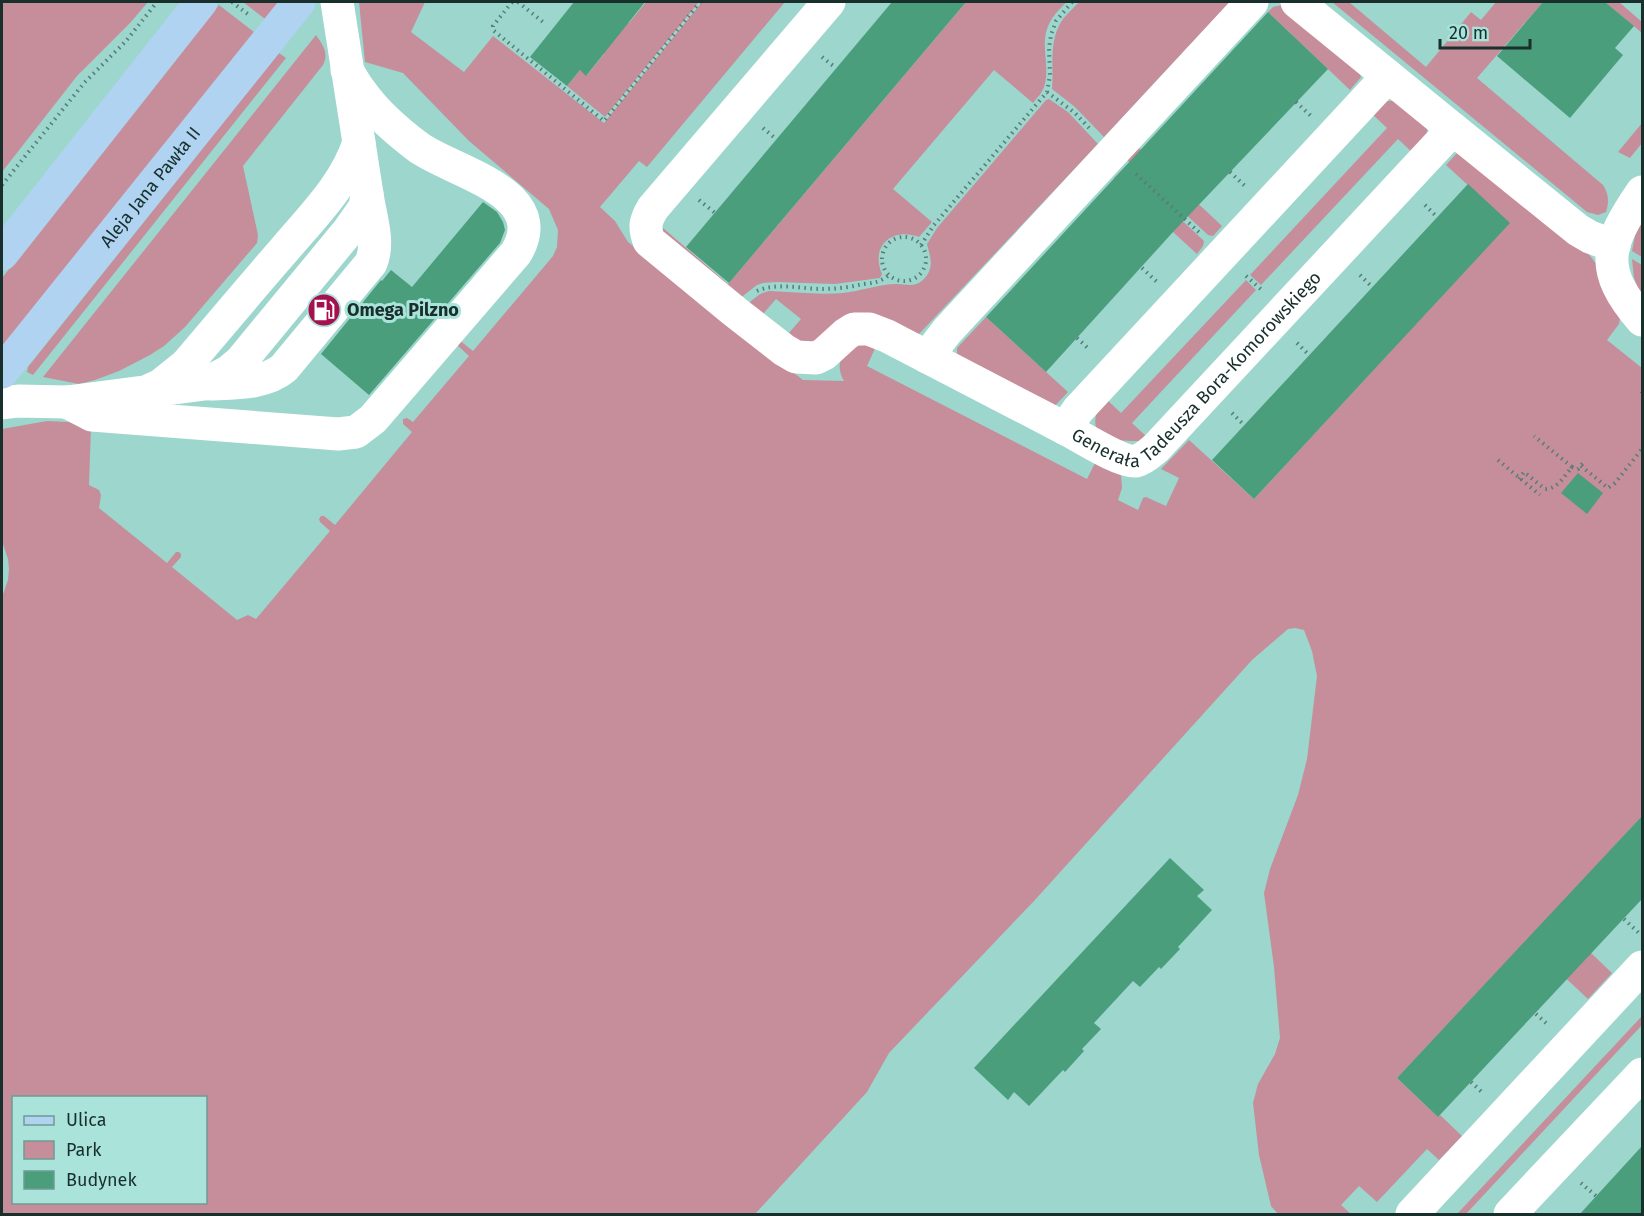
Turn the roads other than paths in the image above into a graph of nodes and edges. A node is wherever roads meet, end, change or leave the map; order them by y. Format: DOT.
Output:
graph roads {
  1 [pos="201,2"];
  2 [pos="299,2"];
  3 [pos="337,2"];
  4 [pos="829,2"];
  5 [pos="1252,2"];
  6 [pos="1297,2"];
  7 [pos="347,70"];
  8 [pos="1388,76"];
  9 [pos="1453,129"];
  10 [pos="359,142"];
  11 [pos="1642,192"];
  12 [pos="367,194"];
  13 [pos="1614,246"];
  14 [pos="2,254"];
  15 [pos="1642,320"];
  16 [pos="927,357"];
  17 [pos="2,372"];
  18 [pos="206,385"];
  19 [pos="142,393"];
  20 [pos="67,402"];
  21 [pos="2,403"];
  22 [pos="1066,429"];
  23 [pos="1642,967"];
  24 [pos="1642,1074"];
  25 [pos="1412,1215"];
  26 [pos="1510,1215"];
  1 -- 14 [label="main road"];
  2 -- 17 [label="main road, Aleja Jana Pawła II"];
  3 -- 7 [label="street"];
  4 -- 16 [label="street"];
  5 -- 16 [label="street"];
  6 -- 8 [label="street"];
  7 -- 10 [label="street"];
  7 -- 20 [label="street"];
  8 -- 9 [label="street"];
  8 -- 22 [label="street, Generała Tadeusza Bora-Komorowskiego"];
  9 -- 13 [label="street"];
  9 -- 22 [label="street, Generała Tadeusza Bora-Komorowskiego"];
  10 -- 12 [label="street"];
  10 -- 19 [label="street"];
  11 -- 13 [label="street"];
  12 -- 18 [label="street"];
  12 -- 18 [label="street"];
  13 -- 15 [label="street"];
  16 -- 22 [label="street"];
  18 -- 19 [label="street"];
  19 -- 20 [label="street"];
  20 -- 21 [label="street"];
  23 -- 25 [label="street"];
  24 -- 26 [label="street"];
}
